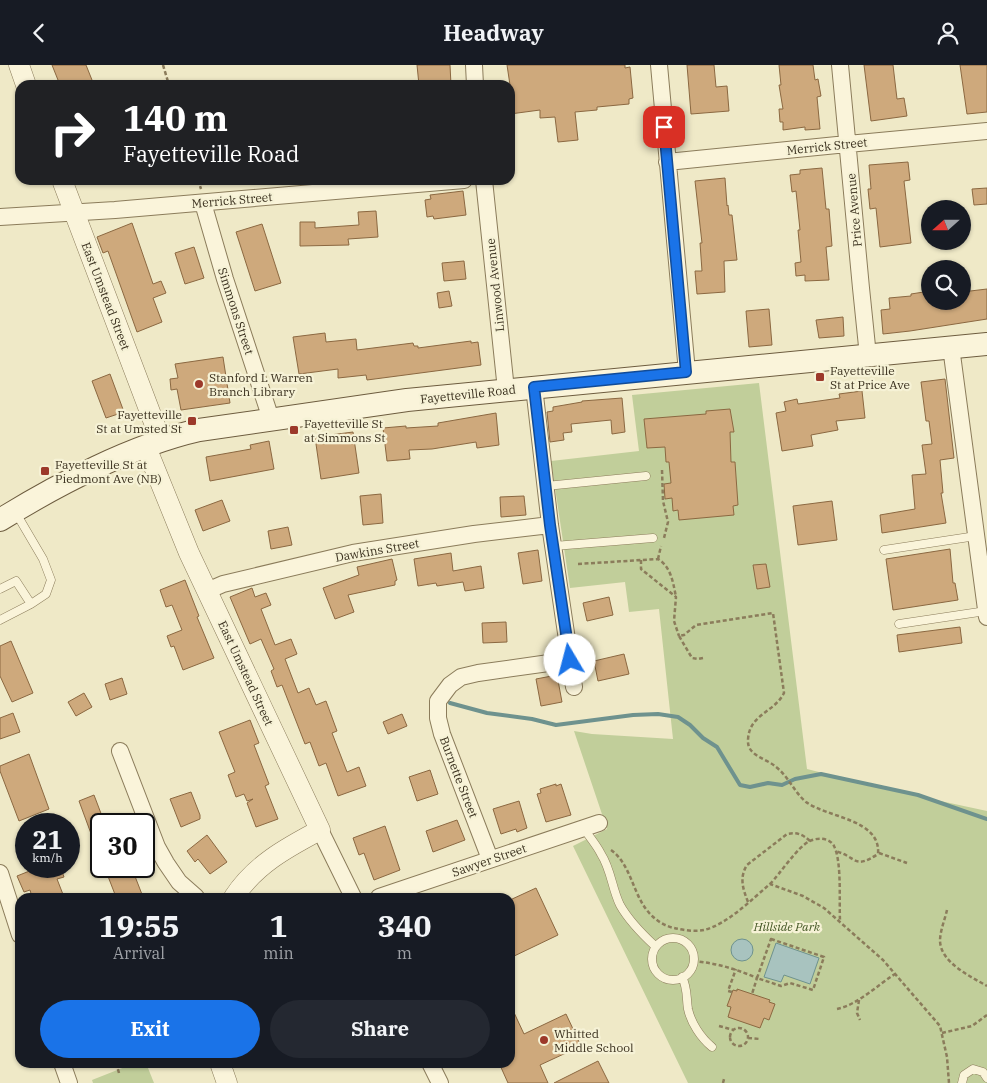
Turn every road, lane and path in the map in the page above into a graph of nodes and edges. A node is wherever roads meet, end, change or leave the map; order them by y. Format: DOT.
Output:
graph roads {
  1 [pos="19,65"];
  2 [pos="163,65"];
  3 [pos="474,65"];
  4 [pos="659,65"];
  5 [pos="840,65"];
  6 [pos="24,80"];
  7 [pos="168,80"];
  8 [pos="476,80"];
  9 [pos="987,131"];
  10 [pos="848,144"];
  11 [pos="668,162"];
  12 [pos="64,185"];
  13 [pos="199,185"];
  14 [pos="387,185"];
  15 [pos="485,185"];
  16 [pos="202,197"];
  17 [pos="74,213"];
  18 [pos="0,217"];
  19 [pos="987,344"];
  20 [pos="951,347"];
  21 [pos="868,356"];
  22 [pos="686,372"];
  23 [pos="534,387"];
  24 [pos="506,390"];
  25 [pos="271,419"];
  26 [pos="153,444"];
  27 [pos="662,470"];
  28 [pos="646,476"];
  29 [pos="546,486"];
  30 [pos="7,515"];
  31 [pos="550,525"];
  32 [pos="976,536"];
  33 [pos="652,538"];
  34 [pos="554,546"];
  35 [pos="884,550"];
  36 [pos="658,559"];
  37 [pos="641,560"];
  38 [pos="578,564"];
  39 [pos="0,589"];
  40 [pos="207,591"];
  41 [pos="676,597"];
  42 [pos="31,604"];
  43 [pos="987,614"];
  44 [pos="0,619"];
  45 [pos="899,624"];
  46 [pos="679,636"];
  47 [pos="703,658"];
  48 [pos="570,660"];
  49 [pos="574,687"];
  50 [pos="120,751"];
  51 [pos="592,825"];
  52 [pos="320,830"];
  53 [pos="810,841"];
  54 [pos="608,848"];
  55 [pos="835,851"];
  56 [pos="878,853"];
  57 [pos="490,859"];
  58 [pos="907,863"];
  59 [pos="0,873"];
  60 [pos="770,884"];
  61 [pos="191,893"];
  62 [pos="237,893"];
  63 [pos="351,893"];
  64 [pos="391,893"];
  65 [pos="4,902"];
  66 [pos="748,902"];
  67 [pos="947,910"];
  68 [pos="840,921"];
  69 [pos="15,925"];
  70 [pos="655,946"];
  71 [pos="693,961"];
  72 [pos="736,969"];
  73 [pos="895,974"];
  74 [pos="682,977"];
  75 [pos="757,978"];
  76 [pos="987,986"];
  77 [pos="732,992"];
  78 [pos="752,994"];
  79 [pos="859,1000"];
  80 [pos="837,1009"];
  81 [pos="987,1015"];
  82 [pos="860,1020"];
  83 [pos="719,1026"];
  84 [pos="734,1030"];
  85 [pos="942,1033"];
  86 [pos="748,1036"];
  87 [pos="760,1039"];
  88 [pos="712,1047"];
  89 [pos="64,1068"];
  90 [pos="118,1068"];
  91 [pos="222,1068"];
  92 [pos="432,1068"];
  93 [pos="120,1073"];
  94 [pos="987,1078"];
  95 [pos="69,1083"];
  96 [pos="226,1083"];
  97 [pos="440,1083"];
  98 [pos="949,1083"];
  99 [pos="962,1083"];
  1 -- 6 [label="street"];
  2 -- 7 [label="path"];
  3 -- 8 [label="street"];
  4 -- 11 [label="street"];
  5 -- 10 [label="street, Price Avenue"];
  9 -- 10 [label="street, Merrick Street"];
  10 -- 11 [label="street, Merrick Street"];
  10 -- 21 [label="street, Price Avenue"];
  11 -- 22 [label="street"];
  12 -- 17 [label="street, East Umstead Street"];
  13 -- 16 [label="path"];
  14 -- 16 [label="street, Merrick Street"];
  15 -- 24 [label="street, Linwood Avenue"];
  16 -- 17 [label="street, Merrick Street"];
  16 -- 25 [label="street, Simmons Street"];
  17 -- 18 [label="street, Merrick Street"];
  17 -- 26 [label="street, East Umstead Street"];
  19 -- 20 [label="main road, Fayetteville Road"];
  20 -- 21 [label="main road, Fayetteville Road"];
  20 -- 32 [label="street"];
  21 -- 22 [label="main road, Fayetteville Road"];
  22 -- 23 [label="main road, Fayetteville Road"];
  23 -- 24 [label="main road, Fayetteville Road"];
  23 -- 29 [label="street"];
  24 -- 25 [label="main road, Fayetteville Road"];
  25 -- 26 [label="main road, Fayetteville Road"];
  26 -- 30 [label="main road, Fayetteville Road"];
  26 -- 40 [label="street, East Umstead Street"];
  27 -- 36 [label="path"];
  28 -- 29 [label="lane"];
  29 -- 31 [label="street"];
  30 -- 42 [label="lane"];
  31 -- 34 [label="street"];
  31 -- 40 [label="street, Dawkins Street"];
  32 -- 35 [label="lane"];
  32 -- 43 [label="street"];
  33 -- 34 [label="lane"];
  34 -- 48 [label="street"];
  36 -- 37 [label="path"];
  36 -- 41 [label="path"];
  37 -- 38 [label="path"];
  37 -- 41 [label="path"];
  39 -- 42 [label="lane"];
  40 -- 52 [label="street, East Umstead Street"];
  41 -- 46 [label="path"];
  42 -- 44 [label="lane"];
  43 -- 45 [label="lane"];
  46 -- 47 [label="path"];
  46 -- 56 [label="path"];
  48 -- 49 [label="street"];
  48 -- 57 [label="street, Burnette Street"];
  50 -- 61 [label="street"];
  51 -- 57 [label="street, Sawyer Street"];
  51 -- 70 [label="lane"];
  52 -- 62 [label="street"];
  52 -- 63 [label="street, East Umstead Street"];
  53 -- 55 [label="path"];
  53 -- 60 [label="path"];
  53 -- 66 [label="path"];
  54 -- 66 [label="path"];
  55 -- 56 [label="path"];
  55 -- 68 [label="path"];
  56 -- 58 [label="path"];
  57 -- 64 [label="street, Sawyer Street"];
  59 -- 65 [label="street"];
  60 -- 66 [label="path"];
  60 -- 68 [label="path"];
  65 -- 69 [label="street"];
  67 -- 76 [label="path"];
  68 -- 73 [label="path"];
  70 -- 71 [label="lane"];
  70 -- 74 [label="lane"];
  71 -- 72 [label="path"];
  71 -- 74 [label="lane"];
  72 -- 75 [label="path"];
  72 -- 77 [label="path"];
  73 -- 79 [label="path"];
  73 -- 85 [label="path"];
  74 -- 88 [label="lane"];
  75 -- 75 [label="path"];
  75 -- 78 [label="path"];
  79 -- 80 [label="path"];
  79 -- 82 [label="path"];
  81 -- 85 [label="path"];
  83 -- 84 [label="path"];
  84 -- 86 [label="path"];
  84 -- 86 [label="path"];
  85 -- 98 [label="path"];
  86 -- 87 [label="path"];
  89 -- 95 [label="street"];
  90 -- 93 [label="path"];
  91 -- 96 [label="street"];
  92 -- 97 [label="street"];
  94 -- 99 [label="lane"];
}
